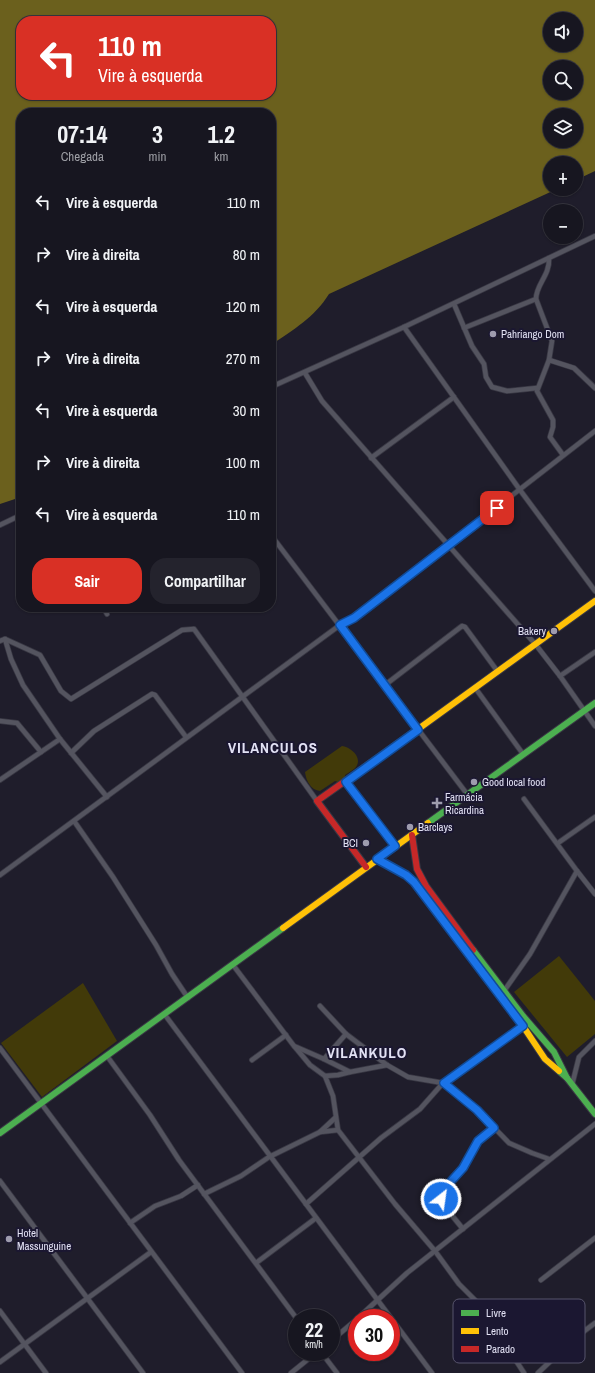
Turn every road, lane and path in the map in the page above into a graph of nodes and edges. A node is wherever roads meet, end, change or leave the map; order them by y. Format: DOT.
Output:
graph roads {
  1 [pos="595,236"];
  2 [pos="549,258"];
  3 [pos="536,299"];
  4 [pos="454,304"];
  5 [pos="404,327"];
  6 [pos="464,328"];
  7 [pos="549,360"];
  8 [pos="304,373"];
  9 [pos="276,385"];
  10 [pos="537,388"];
  11 [pos="595,388"];
  12 [pos="454,397"];
  13 [pos="595,431"];
  14 [pos="563,455"];
  15 [pos="372,458"];
  16 [pos="520,490"];
  17 [pos="16,517"];
  18 [pos="0,525"];
  19 [pos="276,542"];
  20 [pos="449,545"];
  21 [pos="595,591"];
  22 [pos="595,601"];
  23 [pos="340,625"];
  24 [pos="2,640"];
  25 [pos="536,644"];
  26 [pos="595,652"];
  27 [pos="498,672"];
  28 [pos="560,676"];
  29 [pos="385,685"];
  30 [pos="476,689"];
  31 [pos="242,696"];
  32 [pos="595,703"];
  33 [pos="584,710"];
  34 [pos="0,721"];
  35 [pos="595,726"];
  36 [pos="418,730"];
  37 [pos="186,737"];
  38 [pos="60,739"];
  39 [pos="41,752"];
  40 [pos="71,753"];
  41 [pos="523,754"];
  42 [pos="0,780"];
  43 [pos="346,782"];
  44 [pos="467,794"];
  45 [pos="107,797"];
  46 [pos="524,799"];
  47 [pos="318,801"];
  48 [pos="595,817"];
  49 [pos="74,821"];
  50 [pos="412,835"];
  51 [pos="558,843"];
  52 [pos="395,846"];
  53 [pos="377,859"];
  54 [pos="366,867"];
  55 [pos="578,871"];
  56 [pos="0,875"];
  57 [pos="595,894"];
  58 [pos="233,965"];
  59 [pos="504,991"];
  60 [pos="188,998"];
  61 [pos="320,1006"];
  62 [pos="165,1015"];
  63 [pos="523,1026"];
  64 [pos="346,1034"];
  65 [pos="286,1035"];
  66 [pos="595,1042"];
  67 [pos="294,1046"];
  68 [pos="0,1048"];
  69 [pos="551,1049"];
  70 [pos="542,1055"];
  71 [pos="107,1056"];
  72 [pos="324,1059"];
  73 [pos="252,1060"];
  74 [pos="558,1060"];
  75 [pos="387,1065"];
  76 [pos="550,1065"];
  77 [pos="350,1072"];
  78 [pos="325,1076"];
  79 [pos="567,1078"];
  80 [pos="444,1083"];
  81 [pos="572,1085"];
  82 [pos="42,1103"];
  83 [pos="595,1114"];
  84 [pos="336,1118"];
  85 [pos="595,1124"];
  86 [pos="494,1128"];
  87 [pos="338,1130"];
  88 [pos="320,1132"];
  89 [pos="0,1133"];
  90 [pos="269,1157"];
  91 [pos="360,1157"];
  92 [pos="549,1158"];
  93 [pos="0,1181"];
  94 [pos="198,1185"];
  95 [pos="204,1194"];
  96 [pos="306,1204"];
  97 [pos="316,1218"];
  98 [pos="130,1223"];
  99 [pos="463,1229"];
  100 [pos="595,1238"];
  101 [pos="435,1251"];
  102 [pos="151,1252"];
  103 [pos="256,1263"];
  104 [pos="541,1280"];
  105 [pos="88,1298"];
  106 [pos="474,1299"];
  107 [pos="378,1301"];
  108 [pos="290,1309"];
  109 [pos="369,1309"];
  110 [pos="0,1311"];
  111 [pos="595,1323"];
  112 [pos="348,1327"];
  113 [pos="585,1330"];
  114 [pos="340,1334"];
  115 [pos="24,1344"];
  116 [pos="306,1361"];
  117 [pos="328,1361"];
  118 [pos="0,1362"];
  119 [pos="518,1363"];
  120 [pos="549,1363"];
  121 [pos="46,1373"];
  122 [pos="143,1373"];
  123 [pos="242,1373"];
  124 [pos="291,1373"];
  125 [pos="337,1373"];
  126 [pos="432,1373"];
  127 [pos="524,1373"];
  128 [pos="538,1373"];
  1 -- 2 [label="street"];
  2 -- 3 [label="street"];
  2 -- 4 [label="street"];
  3 -- 6 [label="street"];
  3 -- 7 [label="street"];
  4 -- 5 [label="street"];
  4 -- 6 [label="street"];
  5 -- 8 [label="street"];
  5 -- 12 [label="street"];
  6 -- 10 [label="street"];
  7 -- 10 [label="street"];
  7 -- 11 [label="street"];
  8 -- 9 [label="street"];
  8 -- 15 [label="street"];
  10 -- 14 [label="street"];
  12 -- 15 [label="street"];
  12 -- 16 [label="street"];
  13 -- 14 [label="street"];
  14 -- 16 [label="street"];
  15 -- 20 [label="street"];
  16 -- 20 [label="street"];
  16 -- 21 [label="street"];
  17 -- 18 [label="street"];
  19 -- 23 [label="street"];
  20 -- 23 [label="street"];
  20 -- 25 [label="street"];
  22 -- 25 [label="main road"];
  23 -- 29 [label="street"];
  23 -- 31 [label="street"];
  24 -- 31 [label="street"];
  24 -- 38 [label="street"];
  25 -- 27 [label="main road"];
  25 -- 28 [label="street"];
  26 -- 28 [label="street"];
  27 -- 29 [label="street"];
  27 -- 30 [label="main road"];
  28 -- 33 [label="street"];
  29 -- 36 [label="street"];
  30 -- 36 [label="main road"];
  30 -- 41 [label="street"];
  31 -- 37 [label="street"];
  31 -- 47 [label="street"];
  32 -- 33 [label="main road"];
  33 -- 35 [label="street"];
  33 -- 41 [label="main road"];
  34 -- 39 [label="street"];
  36 -- 43 [label="main road"];
  36 -- 44 [label="street"];
  37 -- 40 [label="street"];
  37 -- 45 [label="street"];
  38 -- 39 [label="street"];
  38 -- 40 [label="street"];
  39 -- 42 [label="street"];
  40 -- 45 [label="street"];
  41 -- 44 [label="main road"];
  43 -- 47 [label="main road"];
  43 -- 52 [label="street"];
  44 -- 50 [label="main road"];
  45 -- 49 [label="street"];
  46 -- 51 [label="street"];
  47 -- 54 [label="main road"];
  48 -- 51 [label="street"];
  49 -- 56 [label="street"];
  49 -- 60 [label="street"];
  50 -- 52 [label="main road"];
  50 -- 59 [label="main road"];
  51 -- 55 [label="street"];
  52 -- 53 [label="main road"];
  53 -- 54 [label="main road"];
  53 -- 63 [label="main road"];
  54 -- 58 [label="main road"];
  55 -- 57 [label="street"];
  55 -- 59 [label="street"];
  58 -- 60 [label="main road"];
  58 -- 65 [label="street"];
  59 -- 69 [label="main road"];
  60 -- 62 [label="main road"];
  61 -- 64 [label="street"];
  62 -- 71 [label="main road"];
  62 -- 90 [label="street"];
  63 -- 70 [label="main road"];
  63 -- 80 [label="street"];
  64 -- 72 [label="street"];
  64 -- 75 [label="street"];
  65 -- 67 [label="street"];
  65 -- 73 [label="street"];
  66 -- 81 [label="street"];
  67 -- 72 [label="street"];
  67 -- 78 [label="street"];
  68 -- 82 [label="street"];
  69 -- 70 [label="main road"];
  69 -- 74 [label="main road"];
  70 -- 76 [label="main road"];
  71 -- 82 [label="main road"];
  71 -- 94 [label="street"];
  72 -- 77 [label="street"];
  74 -- 76 [label="main road"];
  74 -- 79 [label="main road"];
  75 -- 77 [label="street"];
  75 -- 80 [label="street"];
  76 -- 79 [label="main road"];
  77 -- 78 [label="street"];
  78 -- 84 [label="street"];
  79 -- 81 [label="main road"];
  80 -- 86 [label="street"];
  80 -- 91 [label="street"];
  81 -- 83 [label="main road"];
  82 -- 89 [label="main road"];
  82 -- 98 [label="street"];
  84 -- 87 [label="street"];
  84 -- 88 [label="street"];
  85 -- 92 [label="street"];
  86 -- 92 [label="street"];
  86 -- 99 [label="street"];
  87 -- 88 [label="street"];
  87 -- 91 [label="street"];
  88 -- 90 [label="street"];
  90 -- 95 [label="street"];
  90 -- 96 [label="street"];
  91 -- 96 [label="street"];
  91 -- 101 [label="street"];
  92 -- 99 [label="street"];
  93 -- 105 [label="street"];
  94 -- 95 [label="street"];
  94 -- 98 [label="street"];
  95 -- 103 [label="street"];
  96 -- 97 [label="street"];
  97 -- 103 [label="street"];
  97 -- 107 [label="street"];
  98 -- 102 [label="street"];
  99 -- 101 [label="street"];
  100 -- 104 [label="street"];
  101 -- 106 [label="street"];
  101 -- 107 [label="street"];
  102 -- 105 [label="street"];
  102 -- 123 [label="street"];
  103 -- 108 [label="street"];
  105 -- 115 [label="street"];
  105 -- 122 [label="street"];
  107 -- 109 [label="street"];
  107 -- 126 [label="street"];
  110 -- 115 [label="street"];
  111 -- 113 [label="street"];
  112 -- 114 [label="street"];
  115 -- 118 [label="street"];
  115 -- 121 [label="street"];
  116 -- 124 [label="street"];
  117 -- 125 [label="street"];
  119 -- 127 [label="street"];
  120 -- 128 [label="street"];
}
